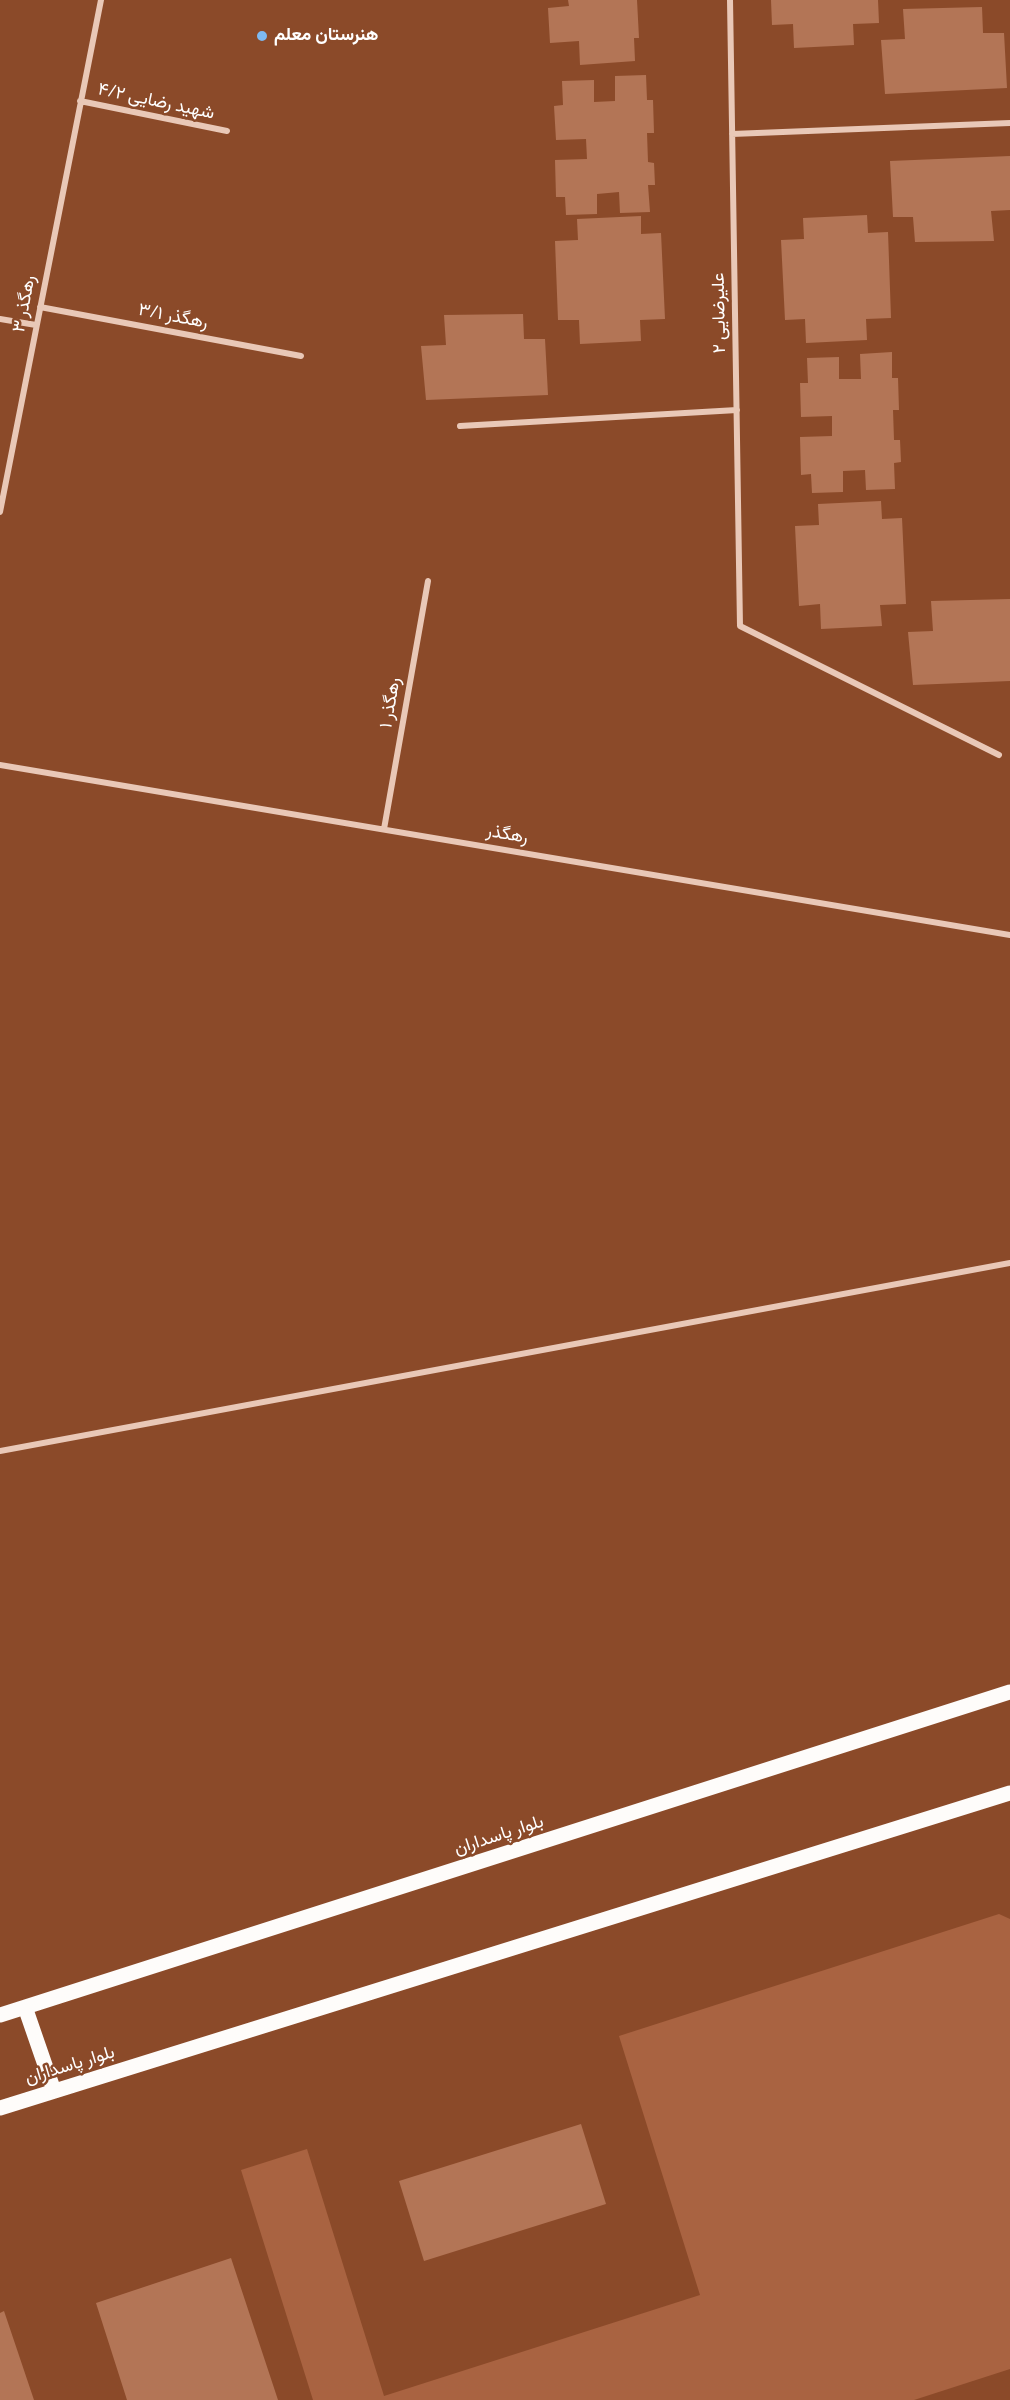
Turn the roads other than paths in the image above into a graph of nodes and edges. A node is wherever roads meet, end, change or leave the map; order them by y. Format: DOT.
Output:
graph roads {
  1 [pos="101,0"];
  2 [pos="730,0"];
  3 [pos="80,101"];
  4 [pos="1010,123"];
  5 [pos="227,131"];
  6 [pos="732,134"];
  7 [pos="40,307"];
  8 [pos="0,319"];
  9 [pos="36,325"];
  10 [pos="301,356"];
  11 [pos="737,410"];
  12 [pos="460,426"];
  13 [pos="0,512"];
  14 [pos="428,581"];
  15 [pos="999,755"];
  16 [pos="0,765"];
  17 [pos="384,829"];
  18 [pos="1010,935"];
  19 [pos="1010,1263"];
  20 [pos="0,1451"];
  21 [pos="1010,1692"];
  22 [pos="1010,1793"];
  23 [pos="25,2007"];
  24 [pos="0,2015"];
  25 [pos="54,2091"];
  26 [pos="0,2108"];
  1 -- 3 [label="street, ۳ رهگذر"];
  2 -- 6 [label="street, ۲ علیرضایی"];
  3 -- 5 [label="street, ۴/۲ شهید رضایی"];
  3 -- 7 [label="street, ۳ رهگذر"];
  4 -- 6 [label="street"];
  6 -- 11 [label="street, ۲ علیرضایی"];
  7 -- 9 [label="street, ۳ رهگذر"];
  7 -- 10 [label="street, ۳/۱ رهگذر"];
  8 -- 9 [label="street"];
  9 -- 13 [label="street, ۳ رهگذر"];
  11 -- 12 [label="street"];
  11 -- 15 [label="street, ۲ علیرضایی"];
  14 -- 17 [label="street, ۱ رهگذر"];
  16 -- 17 [label="street, رهگذر"];
  17 -- 18 [label="street, رهگذر"];
  19 -- 20 [label="street"];
  21 -- 23 [label="main road, بلوار پاسداران"];
  22 -- 25 [label="main road, بلوار پاسداران"];
  23 -- 24 [label="main road, بلوار پاسداران"];
  23 -- 25 [label="main road"];
  25 -- 26 [label="main road, بلوار پاسداران"];
}
